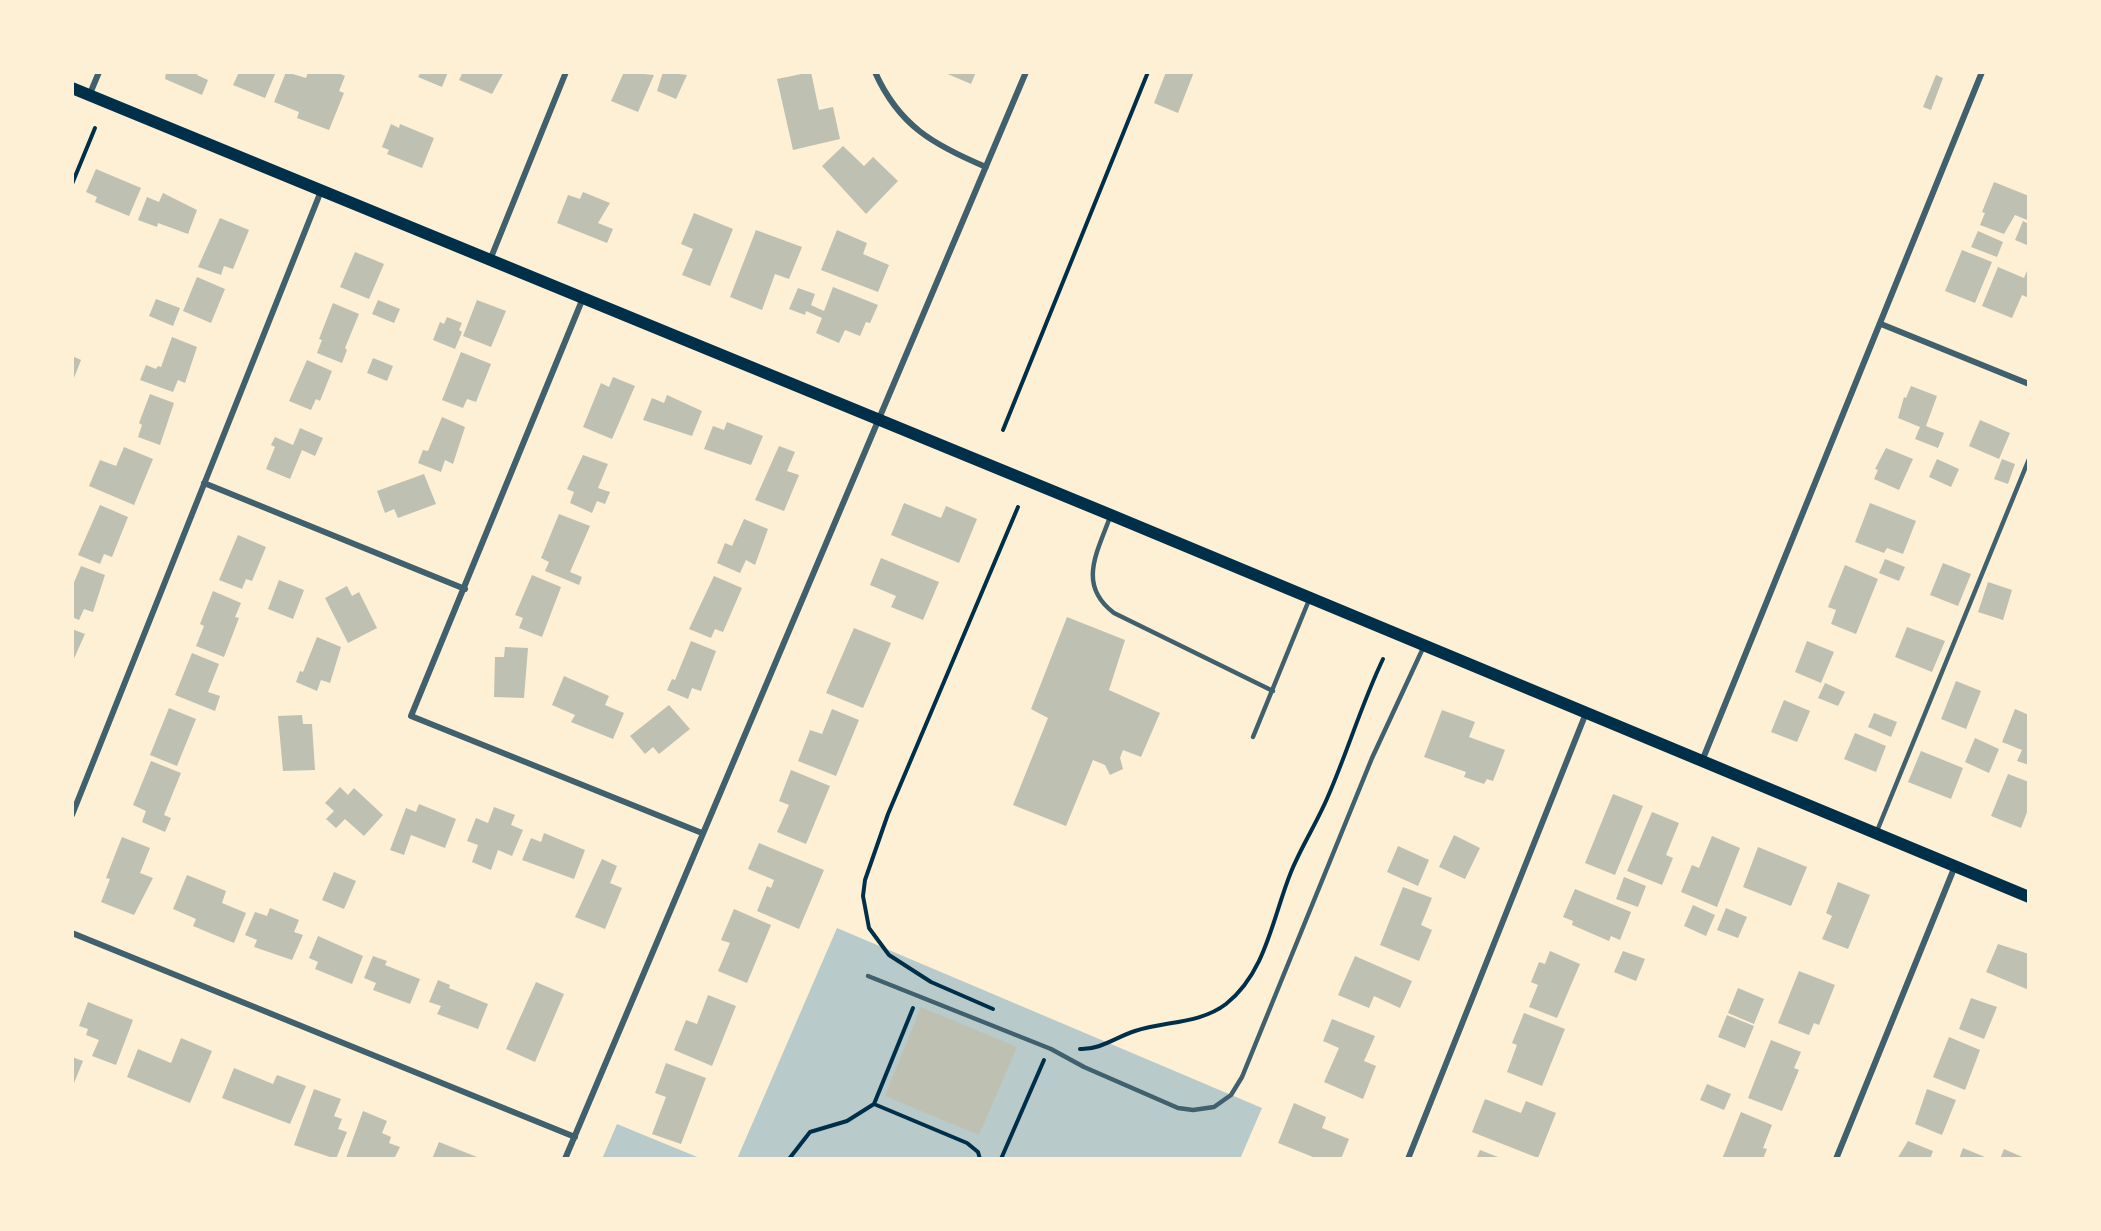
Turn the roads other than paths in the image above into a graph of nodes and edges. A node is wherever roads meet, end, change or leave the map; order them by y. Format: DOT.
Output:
graph roads {
  1 [pos="99,72"];
  2 [pos="566,72"];
  3 [pos="875,72"];
  4 [pos="1026,72"];
  5 [pos="1982,72"];
  6 [pos="72,88"];
  7 [pos="90,96"];
  8 [pos="986,167"];
  9 [pos="321,190"];
  10 [pos="490,260"];
  11 [pos="584,297"];
  12 [pos="1881,324"];
  13 [pos="2029,384"];
  14 [pos="880,419"];
  15 [pos="2029,459"];
  16 [pos="204,483"];
  17 [pos="1111,514"];
  18 [pos="465,589"];
  19 [pos="1310,598"];
  20 [pos="1424,646"];
  21 [pos="1273,691"];
  22 [pos="1586,714"];
  23 [pos="1253,737"];
  24 [pos="1702,761"];
  25 [pos="72,815"];
  26 [pos="702,833"];
  27 [pos="1876,833"];
  28 [pos="1955,866"];
  29 [pos="2029,897"];
  30 [pos="72,933"];
  31 [pos="868,976"];
  32 [pos="575,1137"];
  33 [pos="565,1159"];
  34 [pos="1408,1159"];
  35 [pos="1836,1159"];
  1 -- 7 [label="street"];
  2 -- 10 [label="street"];
  3 -- 8 [label="street"];
  4 -- 8 [label="street"];
  5 -- 12 [label="street"];
  6 -- 7 [label="main road"];
  7 -- 9 [label="main road"];
  8 -- 14 [label="street"];
  9 -- 10 [label="main road"];
  9 -- 16 [label="street"];
  10 -- 11 [label="main road"];
  11 -- 14 [label="main road"];
  11 -- 18 [label="street"];
  12 -- 13 [label="street"];
  12 -- 24 [label="street"];
  14 -- 17 [label="main road"];
  14 -- 26 [label="street"];
  15 -- 27 [label="lane"];
  16 -- 18 [label="street"];
  16 -- 25 [label="street"];
  17 -- 19 [label="main road"];
  17 -- 21 [label="lane"];
  18 -- 26 [label="street"];
  19 -- 20 [label="main road"];
  19 -- 21 [label="lane"];
  20 -- 22 [label="main road"];
  20 -- 31 [label="lane"];
  21 -- 23 [label="lane"];
  22 -- 24 [label="main road"];
  22 -- 34 [label="street"];
  24 -- 27 [label="main road"];
  26 -- 32 [label="street"];
  27 -- 28 [label="main road"];
  28 -- 29 [label="main road"];
  28 -- 35 [label="street"];
  30 -- 32 [label="street"];
  32 -- 33 [label="street"];
}
